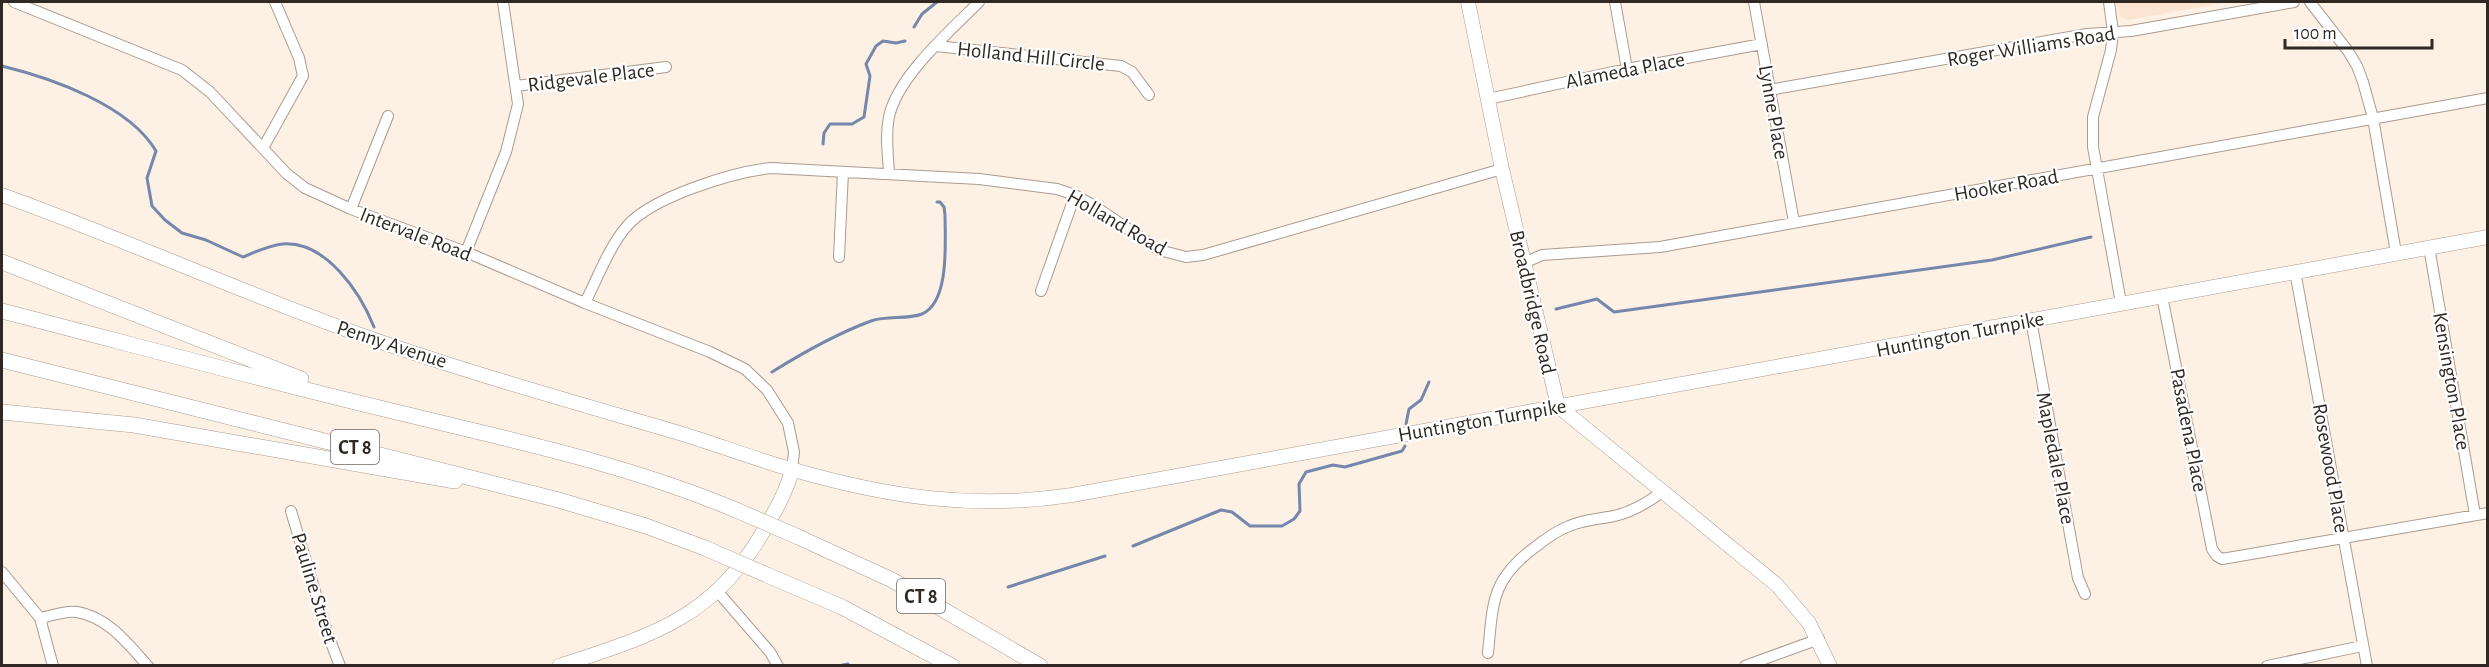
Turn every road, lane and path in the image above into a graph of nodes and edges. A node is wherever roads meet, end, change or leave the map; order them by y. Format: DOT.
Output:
graph roads {
  1 [pos="14,2"];
  2 [pos="275,2"];
  3 [pos="503,2"];
  4 [pos="980,2"];
  5 [pos="1468,2"];
  6 [pos="1615,2"];
  7 [pos="1754,2"];
  8 [pos="2109,2"];
  9 [pos="2294,2"];
  10 [pos="2310,2"];
  11 [pos="2113,33"];
  12 [pos="1762,44"];
  13 [pos="936,46"];
  14 [pos="666,67"];
  15 [pos="1627,69"];
  16 [pos="516,86"];
  17 [pos="1769,90"];
  18 [pos="1149,95"];
  19 [pos="2487,98"];
  20 [pos="1488,99"];
  21 [pos="388,116"];
  22 [pos="2373,118"];
  23 [pos="263,148"];
  24 [pos="1502,169"];
  25 [pos="2095,169"];
  26 [pos="843,172"];
  27 [pos="889,173"];
  28 [pos="2,195"];
  29 [pos="1075,195"];
  30 [pos="351,209"];
  31 [pos="1794,222"];
  32 [pos="2487,237"];
  33 [pos="2429,247"];
  34 [pos="466,252"];
  35 [pos="2397,253"];
  36 [pos="839,257"];
  37 [pos="2,262"];
  38 [pos="1524,263"];
  39 [pos="2295,271"];
  40 [pos="1041,291"];
  41 [pos="2162,296"];
  42 [pos="585,303"];
  43 [pos="2121,303"];
  44 [pos="2,311"];
  45 [pos="2031,320"];
  46 [pos="2,360"];
  47 [pos="2,402"];
  48 [pos="1558,406"];
  49 [pos="385,410"];
  50 [pos="2,412"];
  51 [pos="134,425"];
  52 [pos="792,470"];
  53 [pos="1664,491"];
  54 [pos="555,499"];
  55 [pos="291,511"];
  56 [pos="2487,513"];
  57 [pos="2475,515"];
  58 [pos="2344,539"];
  59 [pos="2,572"];
  60 [pos="718,592"];
  61 [pos="2085,594"];
  62 [pos="40,618"];
  63 [pos="1819,639"];
  64 [pos="2362,646"];
  65 [pos="1488,653"];
  66 [pos="53,666"];
  67 [pos="148,666"];
  68 [pos="340,666"];
  69 [pos="559,666"];
  70 [pos="778,666"];
  71 [pos="952,666"];
  72 [pos="1040,666"];
  73 [pos="1745,666"];
  74 [pos="1830,666"];
  75 [pos="2267,666"];
  76 [pos="2367,666"];
  1 -- 23 [label="street, Intervale Road"];
  2 -- 23 [label="street"];
  3 -- 16 [label="street"];
  4 -- 13 [label="street"];
  5 -- 20 [label="main road, Broadbridge Road"];
  6 -- 15 [label="street"];
  7 -- 12 [label="street, Lynne Place"];
  8 -- 11 [label="street"];
  9 -- 11 [label="street, Roger Williams Road"];
  10 -- 22 [label="street"];
  11 -- 17 [label="street, Roger Williams Road"];
  11 -- 25 [label="street"];
  12 -- 15 [label="street, Alameda Place"];
  12 -- 17 [label="street, Lynne Place"];
  13 -- 18 [label="street, Holland Hill Circle"];
  13 -- 27 [label="street"];
  14 -- 16 [label="street, Ridgevale Place"];
  15 -- 20 [label="street, Alameda Place"];
  16 -- 34 [label="street"];
  17 -- 31 [label="street, Lynne Place"];
  19 -- 22 [label="street, Hooker Road"];
  20 -- 24 [label="main road, Broadbridge Road"];
  21 -- 30 [label="street"];
  22 -- 25 [label="street, Hooker Road"];
  22 -- 35 [label="street"];
  23 -- 30 [label="street, Intervale Road"];
  24 -- 29 [label="street, Holland Road"];
  24 -- 38 [label="main road, Broadbridge Road"];
  25 -- 31 [label="street, Hooker Road"];
  25 -- 43 [label="street"];
  26 -- 27 [label="street, Holland Road"];
  26 -- 36 [label="street"];
  26 -- 42 [label="street, Holland Road"];
  27 -- 29 [label="street, Holland Road"];
  28 -- 52 [label="main road, Penny Avenue"];
  29 -- 40 [label="street"];
  30 -- 34 [label="street, Intervale Road"];
  31 -- 38 [label="street, Hooker Road"];
  32 -- 33 [label="main road, Huntington Turnpike"];
  33 -- 35 [label="main road, Huntington Turnpike"];
  33 -- 57 [label="street, Kensington Place"];
  34 -- 42 [label="street, Intervale Road"];
  35 -- 39 [label="main road, Huntington Turnpike"];
  37 -- 49 [label="highway"];
  38 -- 48 [label="main road, Broadbridge Road"];
  39 -- 41 [label="main road, Huntington Turnpike"];
  39 -- 58 [label="street, Rosewood Place"];
  41 -- 43 [label="main road, Huntington Turnpike"];
  41 -- 58 [label="street, Pasadena Place"];
  42 -- 52 [label="street, Intervale Road"];
  43 -- 45 [label="main road, Huntington Turnpike"];
  44 -- 49 [label="highway, CT 8"];
  45 -- 48 [label="main road, Huntington Turnpike"];
  45 -- 61 [label="street, Mapledale Place"];
  46 -- 54 [label="highway, CT 8"];
  47 -- 51 [label="highway"];
  48 -- 52 [label="main road, Huntington Turnpike"];
  48 -- 53 [label="main road"];
  49 -- 72 [label="highway, CT 8, bridge"];
  50 -- 51 [label="highway"];
  51 -- 54 [label="highway"];
  52 -- 60 [label="main road"];
  53 -- 63 [label="main road"];
  53 -- 65 [label="street"];
  54 -- 71 [label="highway, CT 8, bridge"];
  55 -- 68 [label="street, Pauline Street"];
  56 -- 57 [label="street"];
  57 -- 58 [label="street"];
  58 -- 64 [label="street, Rosewood Place"];
  59 -- 62 [label="street"];
  60 -- 69 [label="main road"];
  60 -- 70 [label="street"];
  62 -- 66 [label="street"];
  62 -- 67 [label="street"];
  63 -- 73 [label="street"];
  63 -- 74 [label="main road"];
  64 -- 75 [label="street"];
  64 -- 76 [label="street, Rosewood Place"];
}
